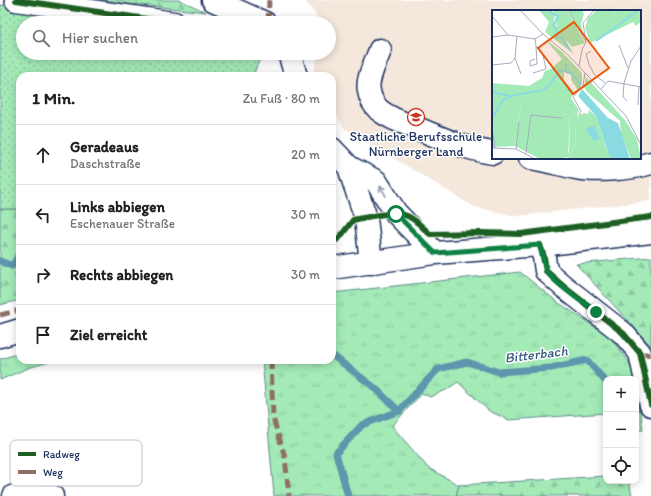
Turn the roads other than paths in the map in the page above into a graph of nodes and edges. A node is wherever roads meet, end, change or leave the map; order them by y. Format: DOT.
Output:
graph roads {
  1 [pos="16,0"];
  2 [pos="213,0"];
  3 [pos="126,16"];
  4 [pos="249,16"];
  5 [pos="380,50"];
  6 [pos="291,60"];
  7 [pos="295,72"];
  8 [pos="336,153"];
  9 [pos="492,153"];
  10 [pos="540,159"];
  11 [pos="651,163"];
  12 [pos="349,167"];
  13 [pos="651,232"];
  14 [pos="540,245"];
  15 [pos="435,253"];
  16 [pos="371,263"];
  17 [pos="336,267"];
  18 [pos="16,331"];
  19 [pos="0,336"];
  20 [pos="651,405"];
  21 [pos="14,496"];
  22 [pos="52,496"];
  1 -- 3 [label="street"];
  2 -- 4 [label="street"];
  5 -- 9 [label="street"];
  6 -- 7 [label="street"];
  8 -- 12 [label="street"];
  10 -- 11 [label="street"];
  15 -- 12 [label="street, one-way"];
  12 -- 16 [label="street"];
  13 -- 14 [label="street"];
  14 -- 15 [label="street"];
  14 -- 20 [label="street"];
  15 -- 16 [label="street"];
  16 -- 17 [label="street"];
  18 -- 19 [label="street"];
  21 -- 22 [label="street"];
}
